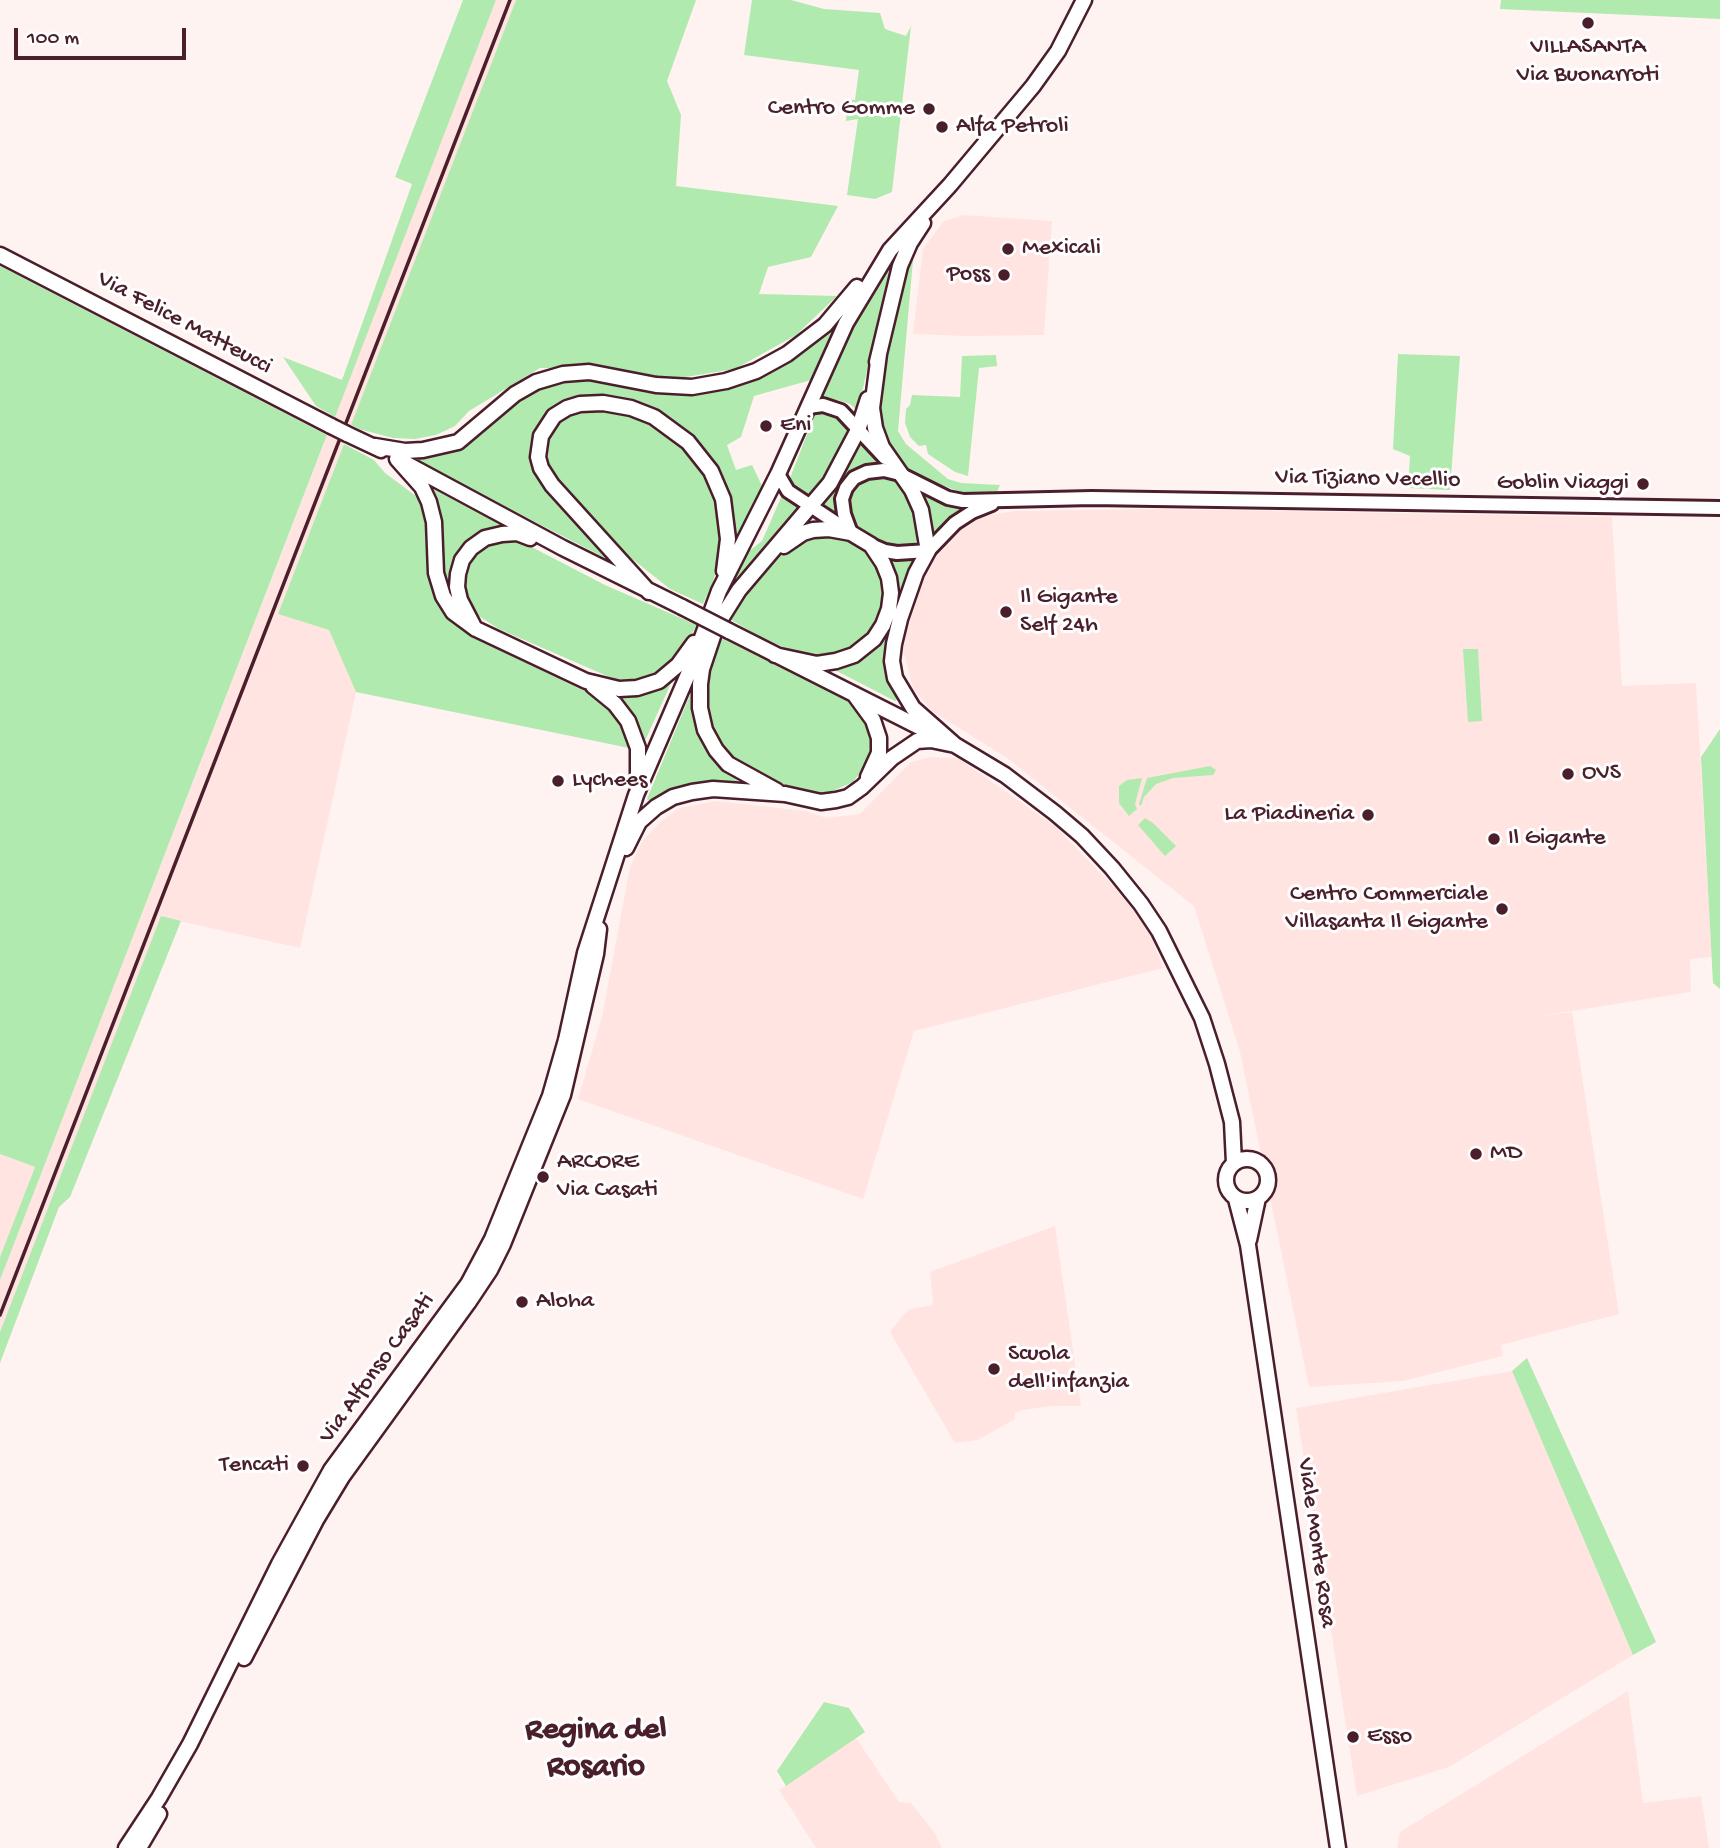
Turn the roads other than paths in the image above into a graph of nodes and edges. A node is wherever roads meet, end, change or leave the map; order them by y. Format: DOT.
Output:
graph roads {
  1 [pos="1084,0"];
  2 [pos="950,185"];
  3 [pos="890,250"];
  4 [pos="0,255"];
  5 [pos="879,354"];
  6 [pos="808,407"];
  7 [pos="858,430"];
  8 [pos="375,446"];
  9 [pos="397,459"];
  10 [pos="778,474"];
  11 [pos="900,474"];
  12 [pos="1016,499"];
  13 [pos="810,506"];
  14 [pos="1720,508"];
  15 [pos="851,533"];
  16 [pos="871,545"];
  17 [pos="562,548"];
  18 [pos="928,551"];
  19 [pos="751,575"];
  20 [pos="649,592"];
  21 [pos="719,592"];
  22 [pos="476,629"];
  23 [pos="716,629"];
  24 [pos="775,655"];
  25 [pos="586,681"];
  26 [pos="851,691"];
  27 [pos="955,746"];
  28 [pos="862,787"];
  29 [pos="785,794"];
  30 [pos="636,795"];
  31 [pos="604,891"];
  32 [pos="1232,1122"];
  33 [pos="1251,1159"];
  34 [pos="1234,1163"];
  35 [pos="1258,1198"];
  36 [pos="1236,1199"];
  37 [pos="1248,1245"];
  38 [pos="126,1848"];
  39 [pos="139,1848"];
  40 [pos="1338,1848"];
  1 -- 2 [label="main road"];
  2 -- 3 [label="main road"];
  2 -- 5 [label="main road"];
  3 -- 6 [label="main road"];
  3 -- 8 [label="main road"];
  4 -- 8 [label="main road, Via Felice Matteucci, bridge"];
  5 -- 7 [label="main road"];
  5 -- 11 [label="main road"];
  6 -- 7 [label="street"];
  6 -- 10 [label="main road"];
  7 -- 11 [label="street"];
  7 -- 13 [label="main road"];
  8 -- 9 [label="main road"];
  9 -- 17 [label="main road"];
  9 -- 22 [label="main road"];
  10 -- 13 [label="street"];
  10 -- 21 [label="main road"];
  11 -- 12 [label="street"];
  11 -- 15 [label="street"];
  11 -- 18 [label="main road"];
  12 -- 14 [label="street, Via Tiziano Vecellio"];
  12 -- 18 [label="street"];
  13 -- 15 [label="street"];
  13 -- 19 [label="main road"];
  15 -- 16 [label="main road"];
  15 -- 19 [label="main road"];
  16 -- 18 [label="street"];
  16 -- 24 [label="main road"];
  17 -- 20 [label="main road"];
  17 -- 22 [label="main road"];
  18 -- 27 [label="main road"];
  19 -- 23 [label="main road"];
  20 -- 21 [label="main road"];
  20 -- 23 [label="main road, bridge"];
  21 -- 23 [label="main road"];
  22 -- 25 [label="main road"];
  23 -- 24 [label="main road"];
  23 -- 25 [label="main road"];
  23 -- 29 [label="main road"];
  23 -- 30 [label="main road, Via Alfonso Casati"];
  24 -- 26 [label="main road"];
  25 -- 30 [label="main road"];
  26 -- 27 [label="main road"];
  26 -- 28 [label="main road"];
  27 -- 28 [label="main road"];
  27 -- 32 [label="main road, Viale Monte Rosa"];
  28 -- 29 [label="main road"];
  29 -- 31 [label="main road"];
  30 -- 31 [label="main road, Via Alfonso Casati"];
  31 -- 38 [label="main road, Via Alfonso Casati"];
  31 -- 39 [label="main road, Via Alfonso Casati"];
  32 -- 33 [label="main road, Viale Monte Rosa"];
  32 -- 34 [label="main road, Viale Monte Rosa"];
  33 -- 34 [label="main road"];
  33 -- 35 [label="main road, Viale Monte Rosa"];
  34 -- 36 [label="main road, Viale Monte Rosa"];
  35 -- 36 [label="main road"];
  35 -- 37 [label="main road, Viale Monte Rosa"];
  36 -- 37 [label="main road, Viale Monte Rosa"];
  37 -- 40 [label="main road, Viale Monte Rosa"];
}
